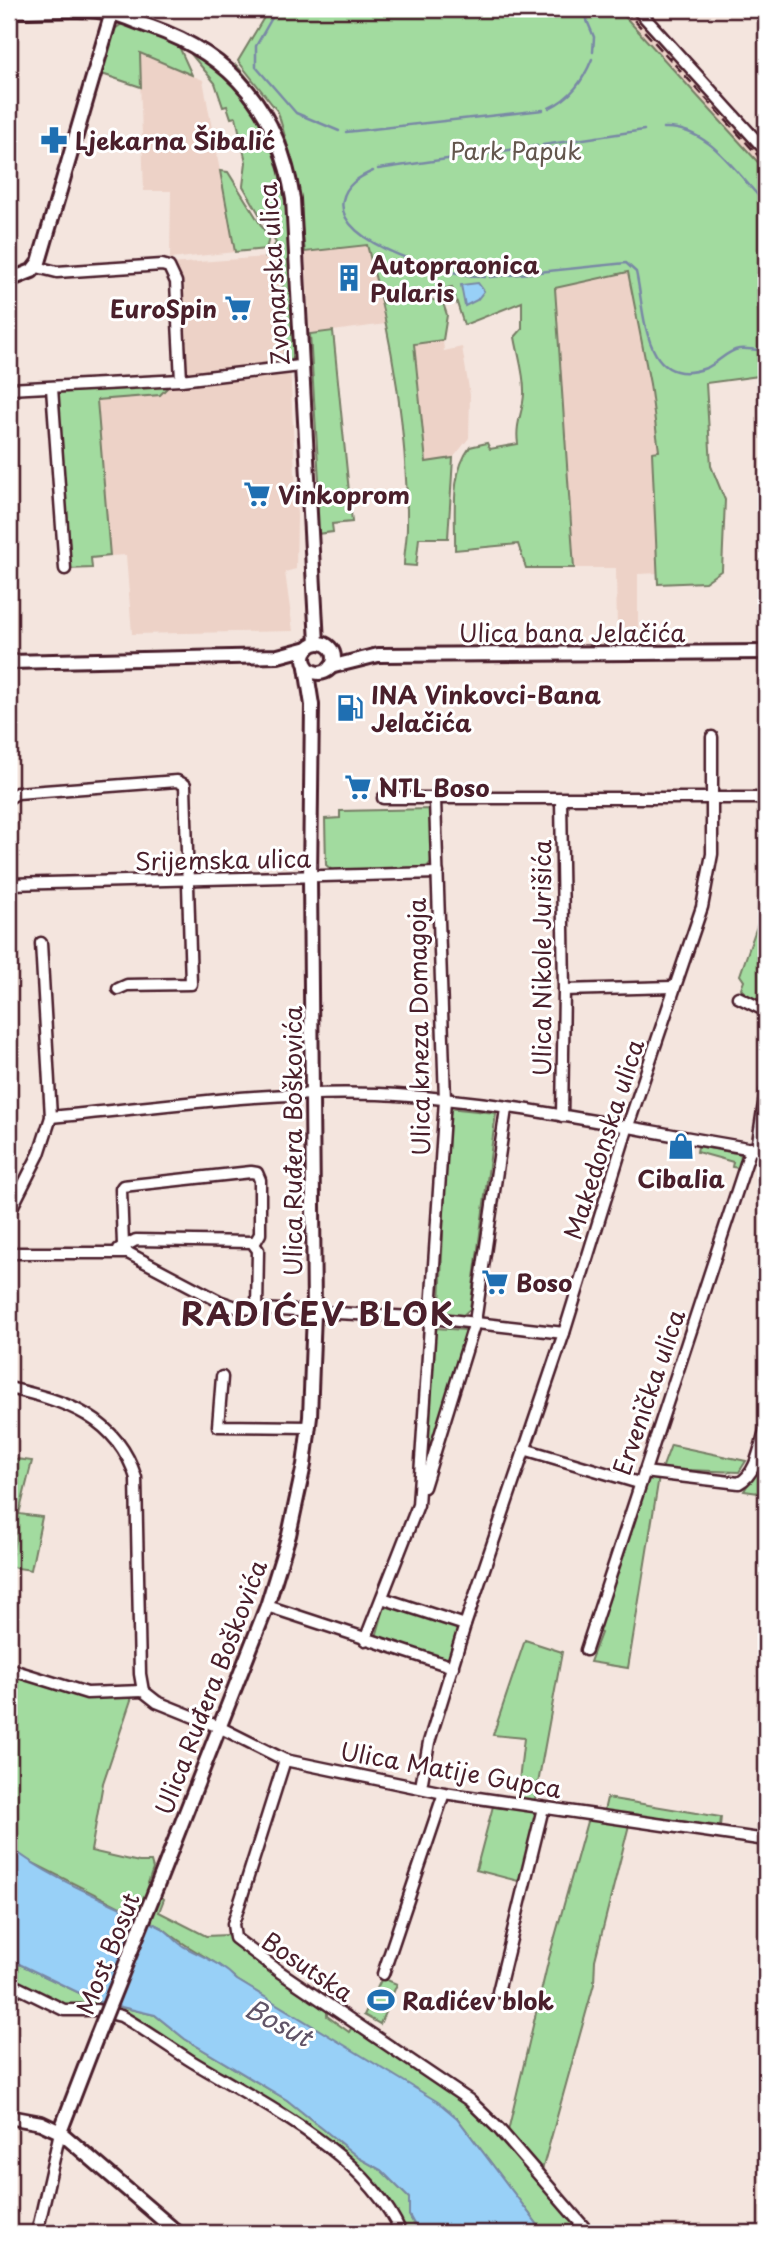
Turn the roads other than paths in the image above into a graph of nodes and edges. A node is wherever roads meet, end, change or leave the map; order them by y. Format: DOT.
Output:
graph roads {
  1 [pos="638,9"];
  2 [pos="9,11"];
  3 [pos="112,11"];
  4 [pos="766,151"];
  5 [pos="37,267"];
  6 [pos="9,280"];
  7 [pos="300,366"];
  8 [pos="181,380"];
  9 [pos="52,388"];
  10 [pos="9,389"];
  11 [pos="65,569"];
  12 [pos="312,646"];
  13 [pos="330,649"];
  14 [pos="766,652"];
  15 [pos="378,655"];
  16 [pos="278,656"];
  17 [pos="9,662"];
  18 [pos="305,665"];
  19 [pos="329,669"];
  20 [pos="312,705"];
  21 [pos="712,737"];
  22 [pos="9,798"];
  23 [pos="712,798"];
  24 [pos="766,798"];
  25 [pos="383,799"];
  26 [pos="561,799"];
  27 [pos="435,800"];
  28 [pos="438,873"];
  29 [pos="310,879"];
  30 [pos="190,880"];
  31 [pos="9,884"];
  32 [pos="41,943"];
  33 [pos="673,987"];
  34 [pos="118,989"];
  35 [pos="564,990"];
  36 [pos="738,997"];
  37 [pos="766,1011"];
  38 [pos="766,1090"];
  39 [pos="313,1094"];
  40 [pos="445,1100"];
  41 [pos="506,1109"];
  42 [pos="562,1116"];
  43 [pos="51,1117"];
  44 [pos="628,1126"];
  45 [pos="758,1150"];
  46 [pos="9,1213"];
  47 [pos="254,1244"];
  48 [pos="119,1248"];
  49 [pos="9,1253"];
  50 [pos="257,1311"];
  51 [pos="314,1313"];
  52 [pos="432,1318"];
  53 [pos="475,1322"];
  54 [pos="564,1334"];
  55 [pos="222,1377"];
  56 [pos="9,1388"];
  57 [pos="309,1427"];
  58 [pos="766,1427"];
  59 [pos="524,1449"];
  60 [pos="644,1472"];
  61 [pos="639,1483"];
  62 [pos="418,1505"];
  63 [pos="382,1598"];
  64 [pos="267,1606"];
  65 [pos="465,1625"];
  66 [pos="365,1640"];
  67 [pos="586,1650"];
  68 [pos="453,1667"];
  69 [pos="9,1669"];
  70 [pos="143,1691"];
  71 [pos="219,1727"];
  72 [pos="285,1760"];
  73 [pos="421,1787"];
  74 [pos="444,1793"];
  75 [pos="543,1808"];
  76 [pos="766,1840"];
  77 [pos="157,1886"];
  78 [pos="383,1974"];
  79 [pos="9,1983"];
  80 [pos="498,1992"];
  81 [pos="9,2117"];
  82 [pos="60,2132"];
  83 [pos="37,2233"];
  84 [pos="178,2233"];
  85 [pos="401,2233"];
  86 [pos="589,2233"];
  1 -- 4 [label="street"];
  2 -- 3 [label="main road, Zvonarska ulica"];
  3 -- 5 [label="main road"];
  3 -- 7 [label="main road, Zvonarska ulica"];
  5 -- 6 [label="main road"];
  5 -- 8 [label="street"];
  7 -- 8 [label="street"];
  7 -- 12 [label="main road, Zvonarska ulica"];
  8 -- 9 [label="street"];
  9 -- 10 [label="street"];
  9 -- 11 [label="street"];
  12 -- 13 [label="main road, Ulica bana Jelačića"];
  12 -- 16 [label="main road, Ulica bana Jelačića"];
  12 -- 18 [label="main road"];
  13 -- 15 [label="main road, Ulica bana Jelačića"];
  13 -- 19 [label="main road"];
  14 -- 15 [label="main road, Ulica bana Jelačića"];
  15 -- 19 [label="main road, Ulica bana Jelačića"];
  16 -- 17 [label="main road, Ulica bana Jelačića"];
  16 -- 18 [label="main road, Ulica bana Jelačića"];
  18 -- 19 [label="main road, Ulica bana Jelačića"];
  18 -- 20 [label="main road, Ulica Ruđera Boškovića"];
  19 -- 20 [label="main road, Ulica Ruđera Boškovića"];
  20 -- 29 [label="main road, Ulica Ruđera Boškovića"];
  21 -- 23 [label="street, Makedonska ulica"];
  22 -- 30 [label="street"];
  23 -- 24 [label="street"];
  23 -- 26 [label="street"];
  23 -- 33 [label="street, Makedonska ulica"];
  25 -- 27 [label="street"];
  26 -- 27 [label="street"];
  26 -- 35 [label="street, Ulica Nikole Jurišića"];
  27 -- 28 [label="street, Ulica kneza Domagoja"];
  28 -- 29 [label="street, Srijemska ulica"];
  28 -- 40 [label="street, Ulica kneza Domagoja"];
  29 -- 30 [label="street, Srijemska ulica"];
  29 -- 39 [label="main road, Ulica Ruđera Boškovića"];
  30 -- 31 [label="street, Srijemska ulica"];
  30 -- 34 [label="street"];
  32 -- 43 [label="street"];
  33 -- 35 [label="street"];
  33 -- 44 [label="street, Makedonska ulica"];
  35 -- 42 [label="street, Ulica Nikole Jurišića"];
  36 -- 37 [label="street"];
  38 -- 45 [label="street, Ervenička ulica"];
  39 -- 40 [label="street"];
  39 -- 43 [label="street"];
  39 -- 51 [label="main road, Ulica Ruđera Boškovića"];
  40 -- 41 [label="street"];
  40 -- 52 [label="street, Ulica kneza Domagoja"];
  41 -- 42 [label="street"];
  41 -- 53 [label="street, Ulica kneza Domagoja"];
  42 -- 44 [label="street"];
  43 -- 46 [label="street"];
  44 -- 45 [label="street"];
  44 -- 54 [label="street, Makedonska ulica"];
  45 -- 60 [label="street, Ervenička ulica"];
  47 -- 48 [label="street"];
  47 -- 48 [label="street"];
  47 -- 50 [label="street"];
  48 -- 49 [label="street"];
  48 -- 50 [label="street"];
  50 -- 51 [label="street"];
  51 -- 52 [label="street"];
  51 -- 57 [label="main road, Ulica Ruđera Boškovića"];
  52 -- 53 [label="street"];
  52 -- 62 [label="street, Ulica kneza Domagoja"];
  53 -- 54 [label="street"];
  53 -- 62 [label="street, Ulica kneza Domagoja"];
  54 -- 59 [label="street, Makedonska ulica"];
  55 -- 57 [label="street"];
  56 -- 70 [label="street"];
  57 -- 64 [label="main road, Ulica Ruđera Boškovića"];
  58 -- 60 [label="street"];
  59 -- 61 [label="street"];
  59 -- 65 [label="street, Makedonska ulica"];
  60 -- 61 [label="street, Ervenička ulica"];
  61 -- 67 [label="street, Ervenička ulica"];
  62 -- 63 [label="street, Ulica kneza Domagoja"];
  63 -- 65 [label="street"];
  63 -- 66 [label="street, Ulica kneza Domagoja"];
  64 -- 66 [label="street"];
  64 -- 71 [label="main road, Ulica Ruđera Boškovića"];
  65 -- 68 [label="street, Makedonska ulica"];
  66 -- 68 [label="street"];
  68 -- 73 [label="street, Makedonska ulica"];
  69 -- 70 [label="street"];
  70 -- 71 [label="street, Ulica Matije Gupca"];
  71 -- 72 [label="street, Ulica Matije Gupca"];
  71 -- 77 [label="main road, Ulica Ruđera Boškovića"];
  72 -- 73 [label="street, Ulica Matije Gupca"];
  72 -- 86 [label="street, Bosutska"];
  73 -- 74 [label="street, Ulica Matije Gupca"];
  74 -- 75 [label="street, Ulica Matije Gupca"];
  74 -- 78 [label="street"];
  75 -- 76 [label="street, Ulica Matije Gupca"];
  75 -- 80 [label="street"];
  77 -- 82 [label="main road, Most Bosut, bridge"];
  79 -- 85 [label="street"];
  81 -- 82 [label="main road"];
  82 -- 83 [label="street"];
  82 -- 84 [label="main road"];
}
